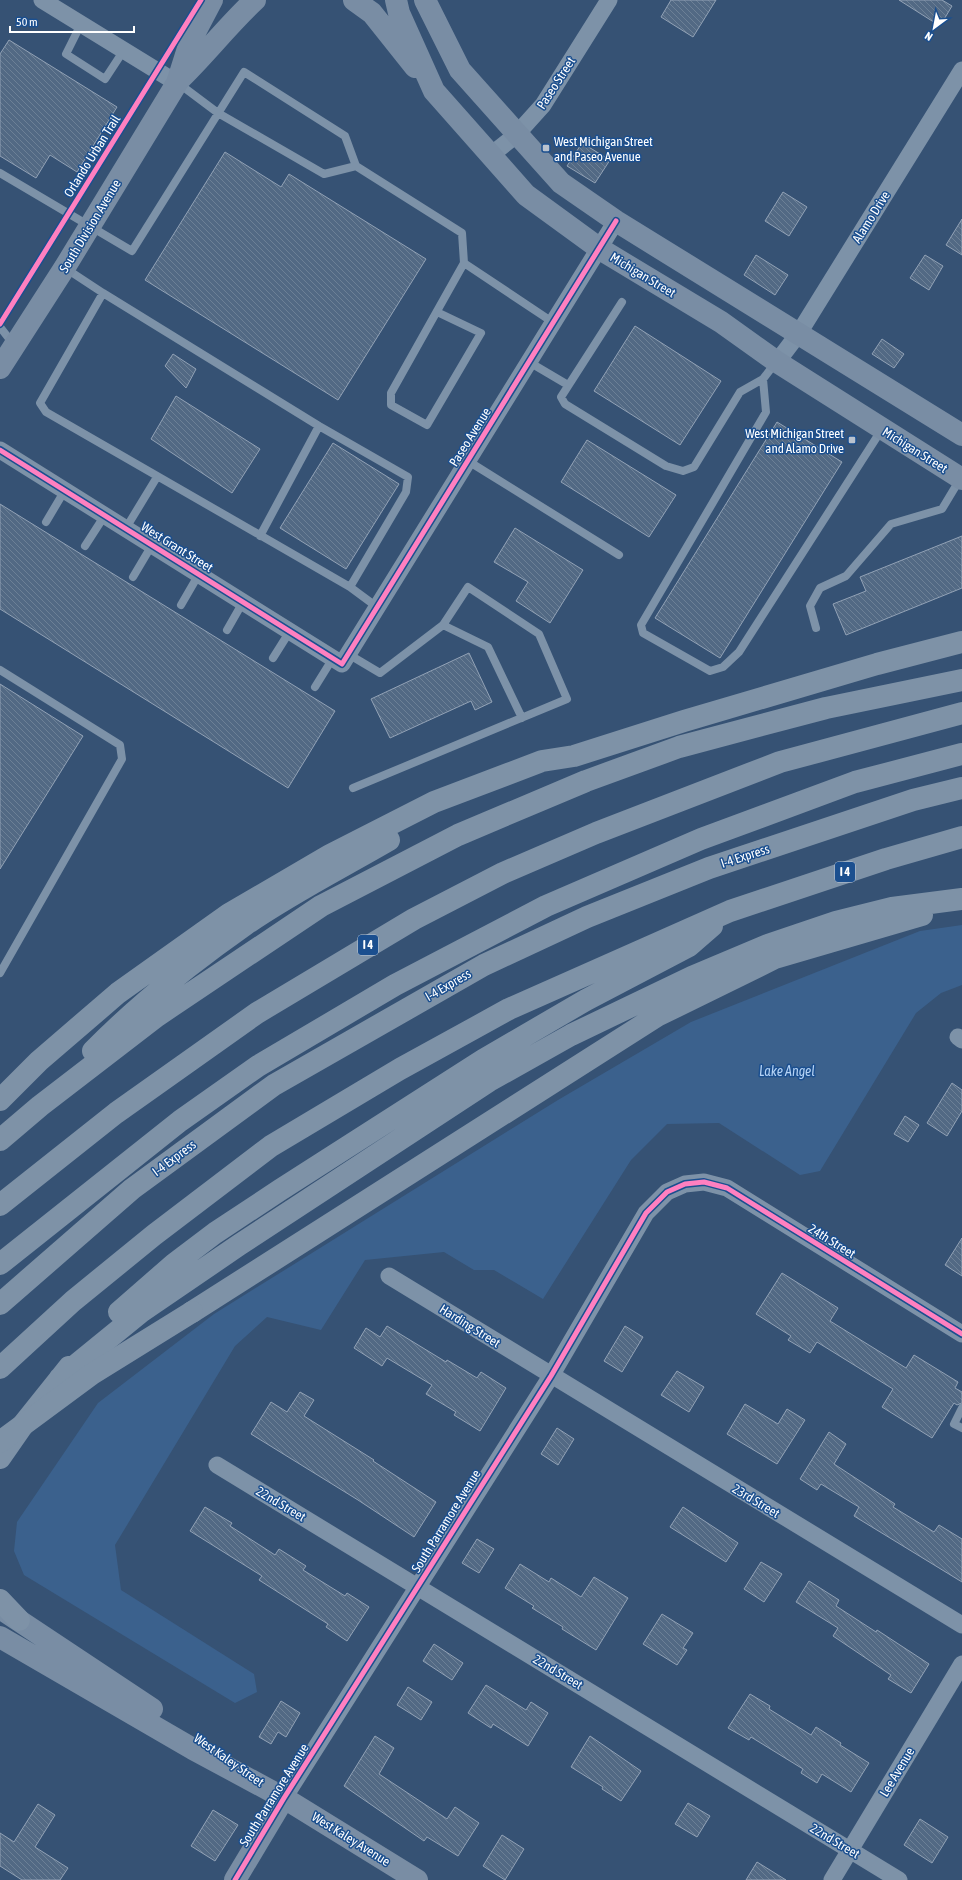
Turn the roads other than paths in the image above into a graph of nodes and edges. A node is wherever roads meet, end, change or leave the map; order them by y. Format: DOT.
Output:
graph roads {
  1 [pos="42,0"];
  2 [pos="212,0"];
  3 [pos="255,0"];
  4 [pos="354,0"];
  5 [pos="396,0"];
  6 [pos="425,0"];
  7 [pos="608,0"];
  8 [pos="81,24"];
  9 [pos="124,50"];
  10 [pos="962,70"];
  11 [pos="177,83"];
  12 [pos="434,91"];
  13 [pos="218,113"];
  14 [pos="516,135"];
  15 [pos="490,155"];
  16 [pos="356,166"];
  17 [pos="0,173"];
  18 [pos="616,221"];
  19 [pos="90,226"];
  20 [pos="600,249"];
  21 [pos="464,262"];
  22 [pos="65,267"];
  23 [pos="103,293"];
  24 [pos="622,302"];
  25 [pos="437,312"];
  26 [pos="554,323"];
  27 [pos="0,327"];
  28 [pos="799,333"];
  29 [pos="15,345"];
  30 [pos="529,362"];
  31 [pos="777,362"];
  32 [pos="0,368"];
  33 [pos="763,379"];
  34 [pos="568,385"];
  35 [pos="319,426"];
  36 [pos="882,429"];
  37 [pos="962,435"];
  38 [pos="2,454"];
  39 [pos="468,461"];
  40 [pos="157,477"];
  41 [pos="961,478"];
  42 [pos="64,490"];
  43 [pos="105,515"];
  44 [pos="46,522"];
  45 [pos="126,528"];
  46 [pos="260,536"];
  47 [pos="152,545"];
  48 [pos="85,546"];
  49 [pos="619,555"];
  50 [pos="199,574"];
  51 [pos="133,578"];
  52 [pos="350,586"];
  53 [pos="243,602"];
  54 [pos="181,605"];
  55 [pos="377,607"];
  56 [pos="443,625"];
  57 [pos="816,628"];
  58 [pos="227,630"];
  59 [pos="290,631"];
  60 [pos="962,633"];
  61 [pos="962,642"];
  62 [pos="273,658"];
  63 [pos="341,658"];
  64 [pos="877,664"];
  65 [pos="0,670"];
  66 [pos="962,680"];
  67 [pos="315,686"];
  68 [pos="962,713"];
  69 [pos="522,718"];
  70 [pos="962,754"];
  71 [pos="574,756"];
  72 [pos="353,788"];
  73 [pos="962,788"];
  74 [pos="962,837"];
  75 [pos="962,899"];
  76 [pos="962,904"];
  77 [pos="730,911"];
  78 [pos="0,973"];
  79 [pos="0,1100"];
  80 [pos="40,1106"];
  81 [pos="0,1140"];
  82 [pos="685,1184"];
  83 [pos="0,1205"];
  84 [pos="0,1264"];
  85 [pos="389,1276"];
  86 [pos="0,1304"];
  87 [pos="962,1334"];
  88 [pos="0,1368"];
  89 [pos="551,1376"];
  90 [pos="60,1378"];
  91 [pos="962,1408"];
  92 [pos="962,1428"];
  93 [pos="0,1442"];
  94 [pos="0,1458"];
  95 [pos="217,1465"];
  96 [pos="418,1587"];
  97 [pos="0,1600"];
  98 [pos="0,1608"];
  99 [pos="19,1620"];
  100 [pos="962,1625"];
  101 [pos="0,1637"];
  102 [pos="962,1664"];
  103 [pos="284,1798"];
  104 [pos="850,1850"];
  105 [pos="235,1880"];
  106 [pos="417,1880"];
  107 [pos="832,1880"];
  108 [pos="898,1880"];
  1 -- 8 [label="street"];
  2 -- 11 [label="main road, South Division Avenue"];
  3 -- 11 [label="main road, South Division Avenue"];
  4 -- 12 [label="main road"];
  5 -- 12 [label="main road, Michigan Street"];
  6 -- 14 [label="main road"];
  7 -- 14 [label="street, Paseo Street"];
  8 -- 9 [label="street"];
  8 -- 9 [label="lane"];
  9 -- 11 [label="street"];
  10 -- 28 [label="street, Alamo Drive"];
  11 -- 13 [label="lane"];
  11 -- 19 [label="main road, South Division Avenue"];
  12 -- 15 [label="main road, Michigan Street"];
  13 -- 16 [label="lane"];
  13 -- 16 [label="lane"];
  13 -- 19 [label="lane"];
  14 -- 15 [label="street, Paseo Street"];
  14 -- 18 [label="main road"];
  15 -- 20 [label="main road, Michigan Street"];
  16 -- 21 [label="lane"];
  17 -- 19 [label="lane"];
  18 -- 20 [label="street, Paseo Avenue"];
  18 -- 28 [label="main road"];
  19 -- 22 [label="main road, South Division Avenue"];
  20 -- 26 [label="street, Paseo Avenue"];
  20 -- 31 [label="main road, Michigan Street"];
  21 -- 25 [label="lane"];
  21 -- 26 [label="lane"];
  22 -- 23 [label="lane"];
  22 -- 29 [label="main road, South Division Avenue"];
  23 -- 35 [label="lane"];
  23 -- 40 [label="lane"];
  24 -- 34 [label="lane"];
  25 -- 25 [label="lane"];
  26 -- 30 [label="street, Paseo Avenue"];
  27 -- 29 [label="lane"];
  28 -- 31 [label="street, Alamo Drive"];
  28 -- 37 [label="main road"];
  29 -- 32 [label="main road, South Division Avenue"];
  30 -- 34 [label="lane"];
  30 -- 39 [label="street, Paseo Avenue"];
  31 -- 33 [label="lane"];
  31 -- 36 [label="main road, Michigan Street"];
  33 -- 34 [label="lane"];
  33 -- 36 [label="lane"];
  35 -- 46 [label="lane"];
  35 -- 52 [label="lane"];
  36 -- 41 [label="main road, Michigan Street"];
  38 -- 42 [label="street, West Grant Street"];
  39 -- 49 [label="lane"];
  39 -- 55 [label="street, Paseo Avenue"];
  40 -- 45 [label="lane"];
  40 -- 46 [label="lane"];
  41 -- 57 [label="lane"];
  42 -- 43 [label="street, West Grant Street"];
  42 -- 44 [label="lane"];
  43 -- 45 [label="street, West Grant Street"];
  43 -- 48 [label="lane"];
  45 -- 47 [label="street, West Grant Street"];
  46 -- 52 [label="lane"];
  47 -- 50 [label="street, West Grant Street"];
  47 -- 51 [label="lane"];
  50 -- 53 [label="street, West Grant Street"];
  50 -- 54 [label="lane"];
  52 -- 55 [label="lane"];
  53 -- 58 [label="lane"];
  53 -- 59 [label="street, West Grant Street"];
  55 -- 63 [label="street, Paseo Avenue"];
  56 -- 63 [label="lane"];
  56 -- 69 [label="lane"];
  56 -- 69 [label="lane"];
  59 -- 62 [label="lane"];
  59 -- 63 [label="street, West Grant Street"];
  60 -- 64 [label="highway"];
  61 -- 64 [label="highway"];
  63 -- 67 [label="lane"];
  64 -- 71 [label="highway"];
  65 -- 78 [label="lane"];
  66 -- 80 [label="highway"];
  68 -- 83 [label="highway, I 4"];
  69 -- 72 [label="lane"];
  70 -- 84 [label="highway, I-4 Express"];
  71 -- 79 [label="highway"];
  71 -- 80 [label="highway"];
  73 -- 86 [label="highway, I-4 Express"];
  74 -- 77 [label="highway, I 4"];
  75 -- 90 [label="highway"];
  76 -- 93 [label="highway, bridge"];
  77 -- 88 [label="highway, I 4"];
  77 -- 90 [label="highway"];
  80 -- 81 [label="highway"];
  82 -- 87 [label="street, 24th Street"];
  82 -- 89 [label="street, South Parramore Avenue"];
  85 -- 89 [label="street, Harding Street"];
  89 -- 96 [label="street, South Parramore Avenue"];
  89 -- 100 [label="street, 23rd Street"];
  90 -- 94 [label="highway"];
  91 -- 92 [label="lane"];
  95 -- 96 [label="street, 22nd Street"];
  96 -- 103 [label="street, South Parramore Avenue"];
  96 -- 104 [label="street, 22nd Street"];
  97 -- 99 [label="highway"];
  98 -- 99 [label="main road, West Kaley Street"];
  99 -- 103 [label="main road, West Kaley Street"];
  101 -- 103 [label="main road, West Kaley Street"];
  102 -- 104 [label="street, Lee Avenue"];
  103 -- 105 [label="main road, South Parramore Avenue"];
  103 -- 106 [label="main road, West Kaley Avenue"];
  104 -- 107 [label="street, Lee Avenue"];
  104 -- 108 [label="street, 22nd Street"];
}
